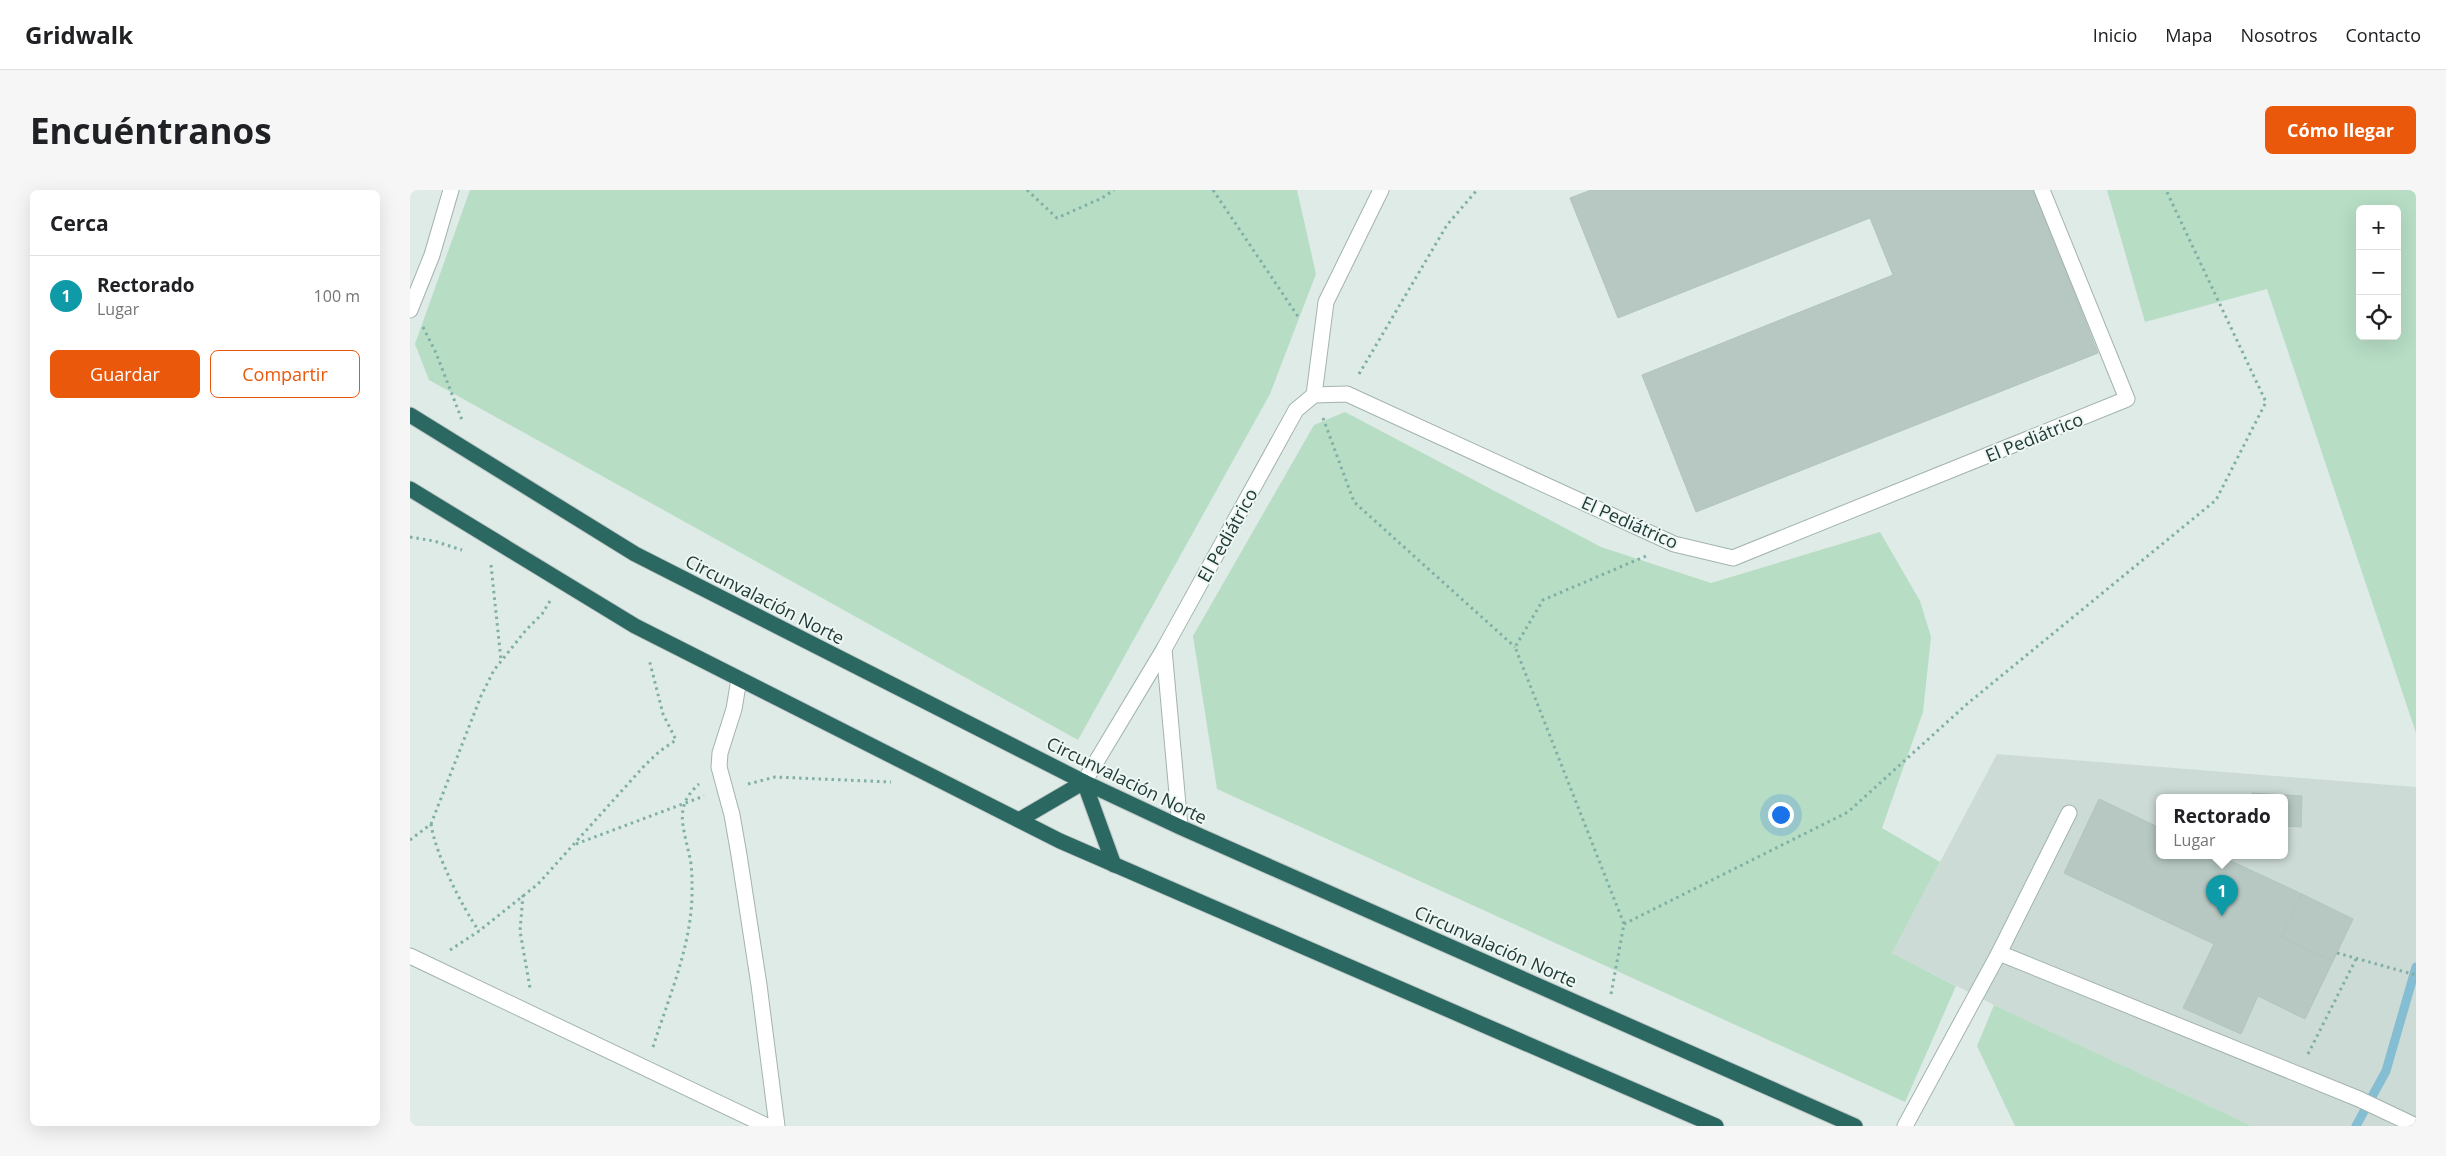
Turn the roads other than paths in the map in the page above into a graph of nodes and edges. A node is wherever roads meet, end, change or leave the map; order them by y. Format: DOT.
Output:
graph roads {
  1 [pos="451,190"];
  2 [pos="1381,190"];
  3 [pos="2042,190"];
  4 [pos="411,308"];
  5 [pos="1314,394"];
  6 [pos="410,416"];
  7 [pos="410,489"];
  8 [pos="1164,649"];
  9 [pos="739,679"];
  10 [pos="1084,782"];
  11 [pos="2069,813"];
  12 [pos="1019,820"];
  13 [pos="1180,827"];
  14 [pos="1114,864"];
  15 [pos="1999,952"];
  16 [pos="410,956"];
  17 [pos="767,1126"];
  18 [pos="776,1126"];
  19 [pos="1716,1126"];
  20 [pos="1855,1126"];
  21 [pos="1905,1126"];
  22 [pos="2416,1126"];
  1 -- 4 [label="street"];
  2 -- 5 [label="street"];
  3 -- 5 [label="street, El Pediátrico"];
  5 -- 8 [label="street, El Pediátrico"];
  6 -- 10 [label="highway, Circunvalación Norte"];
  7 -- 9 [label="highway"];
  8 -- 10 [label="street, El Pediátrico"];
  8 -- 13 [label="street"];
  9 -- 12 [label="highway"];
  9 -- 18 [label="street"];
  10 -- 12 [label="highway"];
  10 -- 13 [label="highway, Circunvalación Norte"];
  10 -- 14 [label="highway"];
  11 -- 15 [label="street"];
  12 -- 14 [label="highway"];
  13 -- 20 [label="highway, Circunvalación Norte"];
  14 -- 19 [label="highway"];
  15 -- 21 [label="street"];
  15 -- 22 [label="street"];
  16 -- 17 [label="street"];
}
